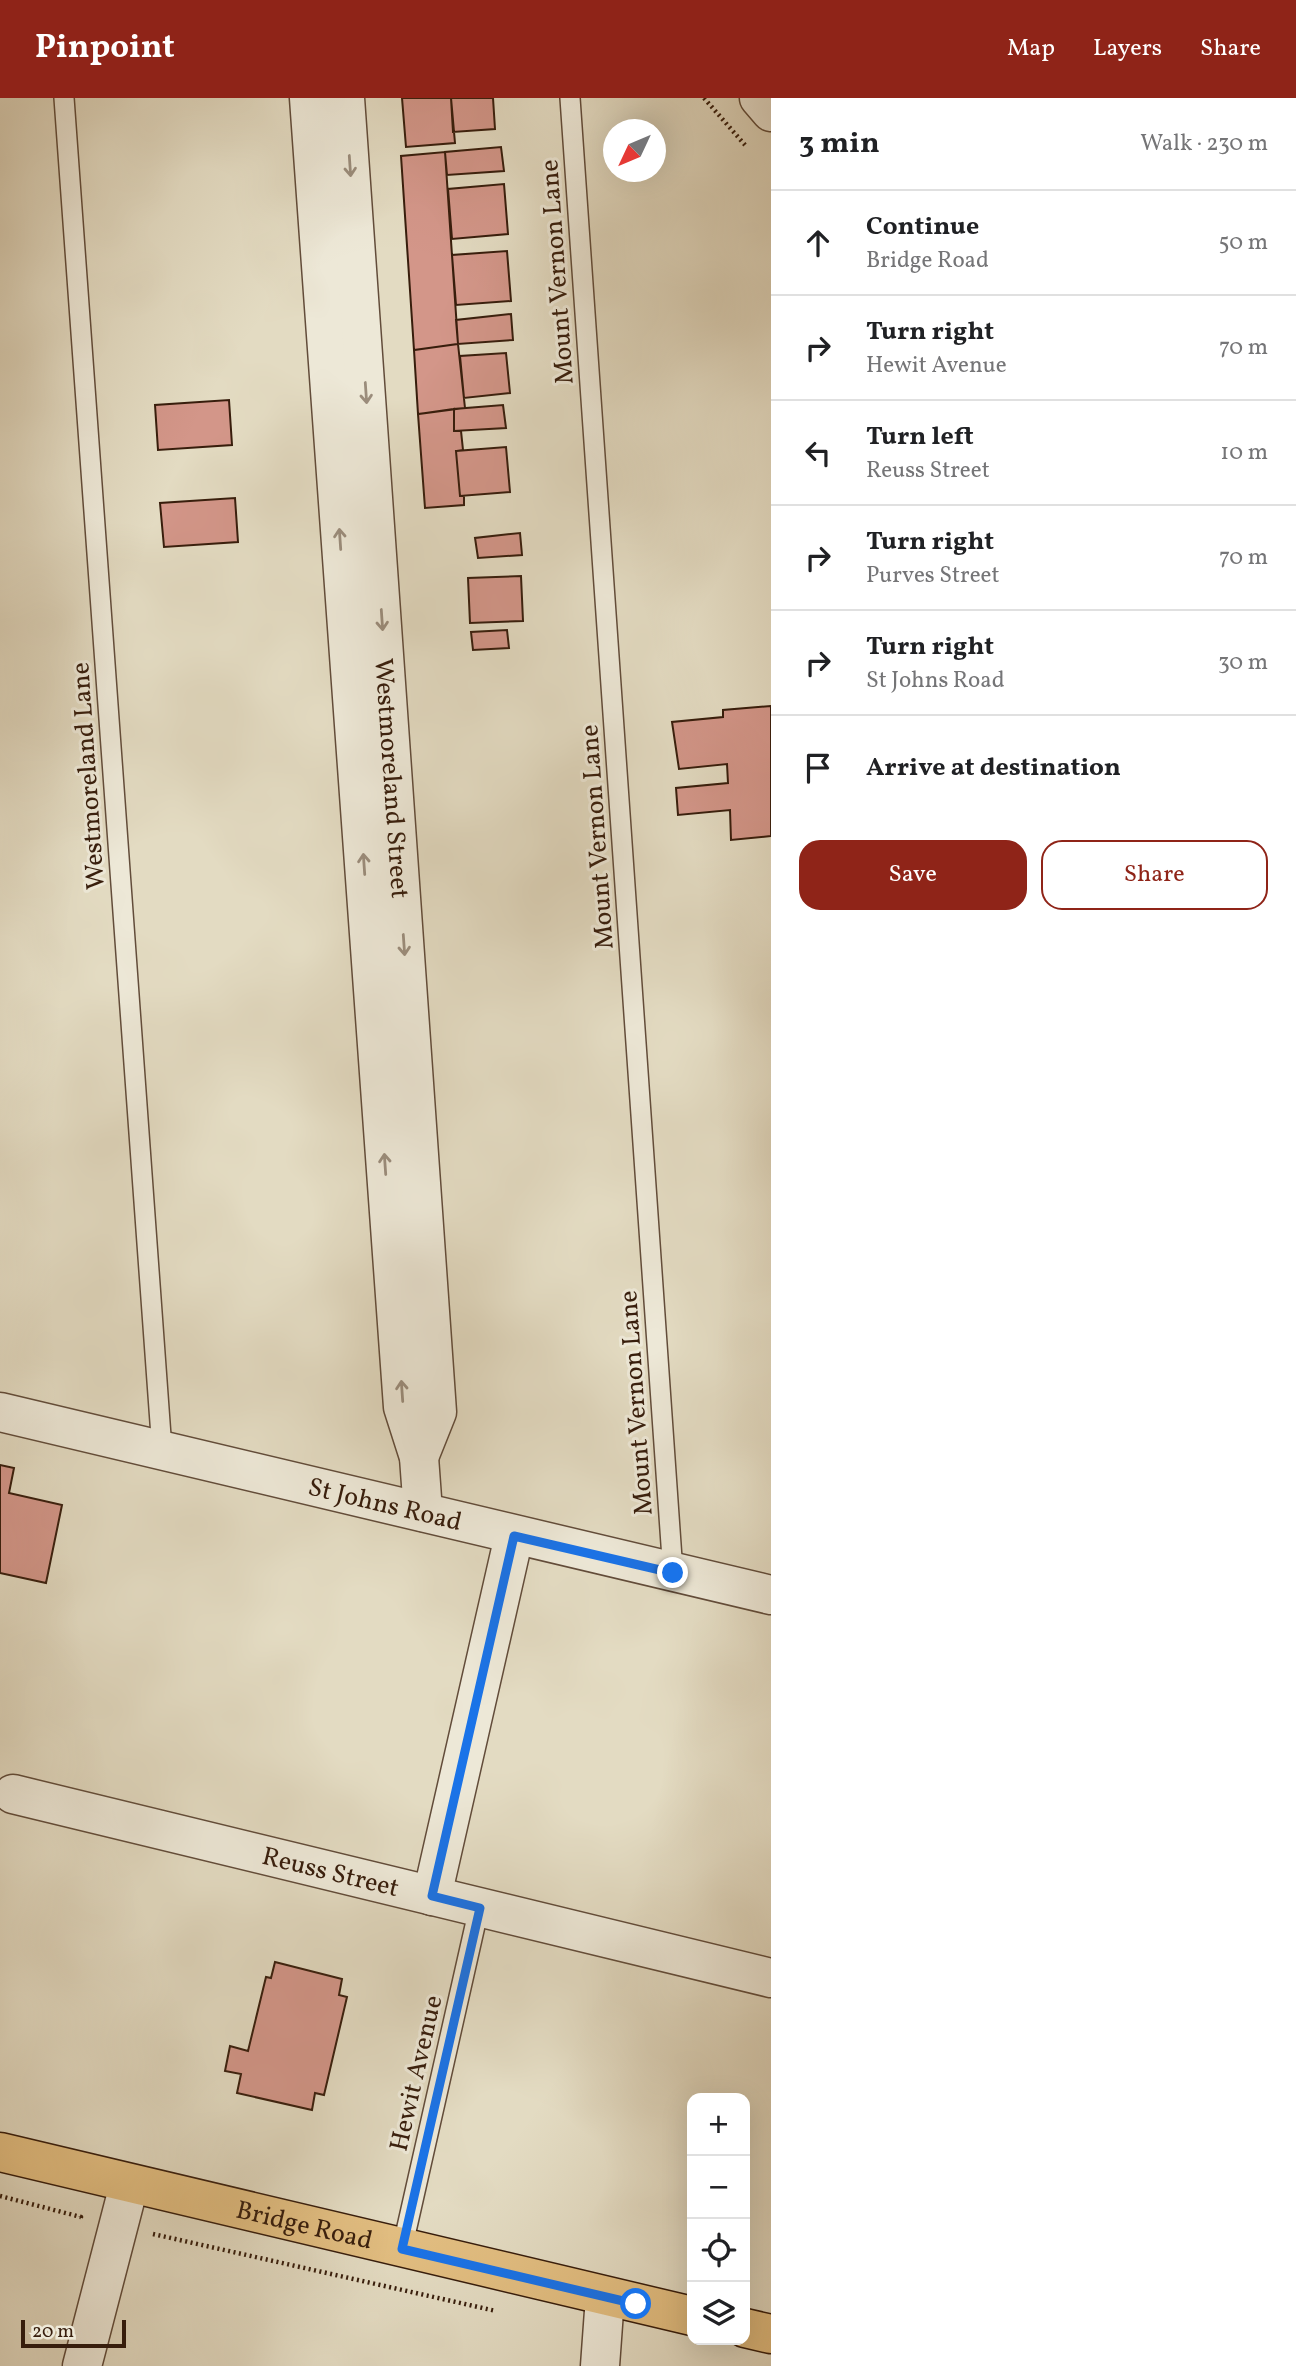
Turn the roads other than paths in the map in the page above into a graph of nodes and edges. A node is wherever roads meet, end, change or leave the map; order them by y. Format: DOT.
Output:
graph roads {
  1 [pos="64,98"];
  2 [pos="309,98"];
  3 [pos="345,98"];
  4 [pos="570,98"];
  5 [pos="759,98"];
  6 [pos="771,112"];
  7 [pos="0,1412"];
  8 [pos="162,1450"];
  9 [pos="419,1457"];
  10 [pos="423,1512"];
  11 [pos="514,1536"];
  12 [pos="673,1573"];
  13 [pos="771,1595"];
  14 [pos="13,1794"];
  15 [pos="432,1896"];
  16 [pos="480,1908"];
  17 [pos="771,1978"];
  18 [pos="0,2152"];
  19 [pos="130,2185"];
  20 [pos="402,2249"];
  21 [pos="605,2297"];
  22 [pos="687,2315"];
  23 [pos="750,2329"];
  24 [pos="771,2334"];
  25 [pos="82,2366"];
  26 [pos="600,2366"];
  1 -- 8 [label="lane, Westmoreland Lane"];
  9 -- 2 [label="street, Westmoreland Street, one-way"];
  3 -- 9 [label="street, Westmoreland Street, one-way"];
  4 -- 12 [label="lane, Mount Vernon Lane"];
  5 -- 6 [label="street"];
  7 -- 8 [label="street, St Johns Road"];
  8 -- 10 [label="street, St Johns Road"];
  9 -- 10 [label="street, Westmoreland Street"];
  10 -- 11 [label="street, St Johns Road"];
  11 -- 12 [label="street, St Johns Road"];
  11 -- 15 [label="street"];
  12 -- 13 [label="street, St Johns Road"];
  14 -- 15 [label="street, Reuss Street"];
  15 -- 16 [label="street, Reuss Street"];
  16 -- 17 [label="street, Reuss Street"];
  16 -- 20 [label="lane, Hewit Avenue"];
  18 -- 19 [label="main road, Bridge Road"];
  19 -- 20 [label="main road, Bridge Road"];
  19 -- 25 [label="street"];
  20 -- 21 [label="main road, Bridge Road"];
  21 -- 22 [label="main road, Bridge Road"];
  21 -- 26 [label="street"];
  23 -- 24 [label="main road"];
}
